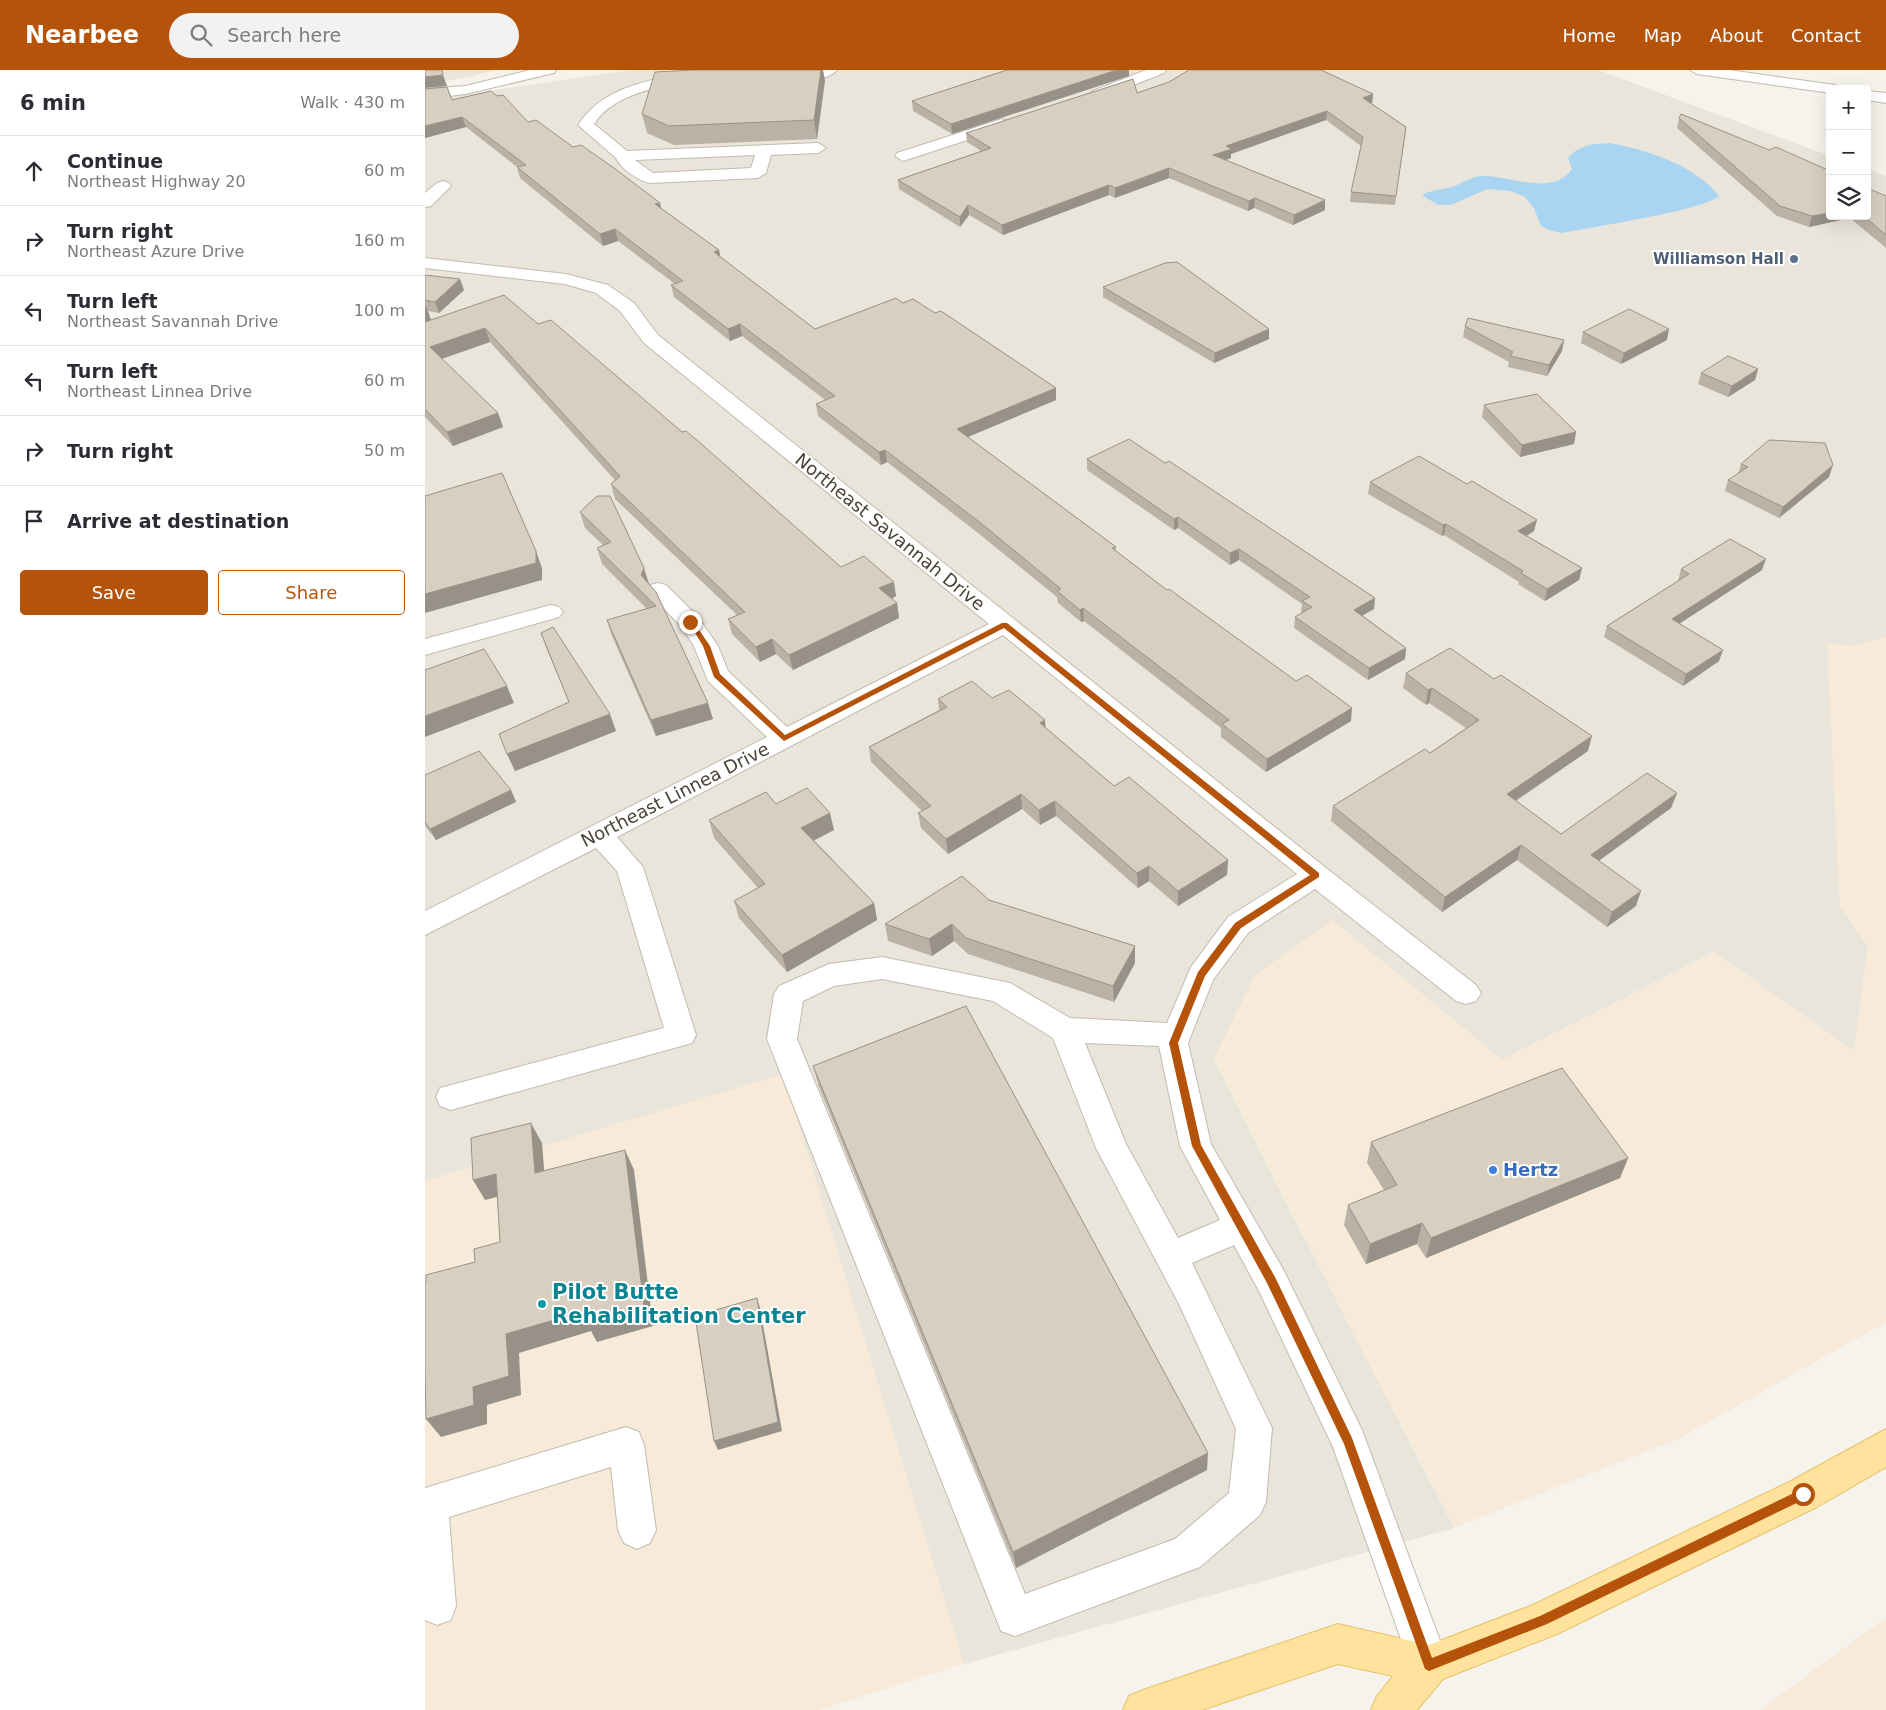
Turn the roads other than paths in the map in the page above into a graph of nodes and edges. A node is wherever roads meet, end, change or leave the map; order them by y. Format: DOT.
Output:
graph roads {
  1 [pos="523,70"];
  2 [pos="549,70"];
  3 [pos="830,70"];
  4 [pos="1159,70"];
  5 [pos="1697,70"];
  6 [pos="797,71"];
  7 [pos="1717,71"];
  8 [pos="819,73"];
  9 [pos="702,74"];
  10 [pos="1826,88"];
  11 [pos="425,94"];
  12 [pos="1871,96"];
  13 [pos="1088,97"];
  14 [pos="1886,98"];
  15 [pos="1014,121"];
  16 [pos="818,148"];
  17 [pos="765,150"];
  18 [pos="623,156"];
  19 [pos="903,156"];
  20 [pos="443,186"];
  21 [pos="425,202"];
  22 [pos="425,263"];
  23 [pos="658,590"];
  24 [pos="551,612"];
  25 [pos="1005,625"];
  26 [pos="425,648"];
  27 [pos="784,739"];
  28 [pos="599,834"];
  29 [pos="1316,875"];
  30 [pos="425,924"];
  31 [pos="1466,993"];
  32 [pos="1065,1030"];
  33 [pos="1177,1035"];
  34 [pos="451,1097"];
  35 [pos="1241,1227"];
  36 [pos="1171,1256"];
  37 [pos="1886,1447"];
  38 [pos="637,1530"];
  39 [pos="437,1606"];
  40 [pos="1429,1665"];
  41 [pos="1143,1710"];
  42 [pos="1391,1710"];
  1 -- 11 [label="street"];
  2 -- 11 [label="street"];
  3 -- 8 [label="street"];
  4 -- 13 [label="street"];
  5 -- 7 [label="street"];
  6 -- 8 [label="street"];
  7 -- 10 [label="street"];
  9 -- 18 [label="street"];
  12 -- 14 [label="street"];
  15 -- 19 [label="street"];
  16 -- 17 [label="street"];
  17 -- 18 [label="street"];
  17 -- 18 [label="street"];
  20 -- 21 [label="street"];
  22 -- 25 [label="street, Northeast Savannah Drive"];
  23 -- 27 [label="street"];
  24 -- 26 [label="street"];
  25 -- 27 [label="street, Northeast Linnea Drive"];
  25 -- 29 [label="street, Northeast Savannah Drive"];
  27 -- 28 [label="street, Northeast Linnea Drive"];
  28 -- 30 [label="street, Northeast Linnea Drive"];
  28 -- 34 [label="street"];
  29 -- 31 [label="street, Northeast Savannah Drive"];
  29 -- 33 [label="street"];
  32 -- 33 [label="street"];
  32 -- 36 [label="street"];
  32 -- 36 [label="street"];
  33 -- 35 [label="street"];
  35 -- 36 [label="street"];
  35 -- 40 [label="street"];
  37 -- 40 [label="main road"];
  38 -- 39 [label="street"];
  40 -- 41 [label="main road"];
  40 -- 42 [label="main road"];
}
